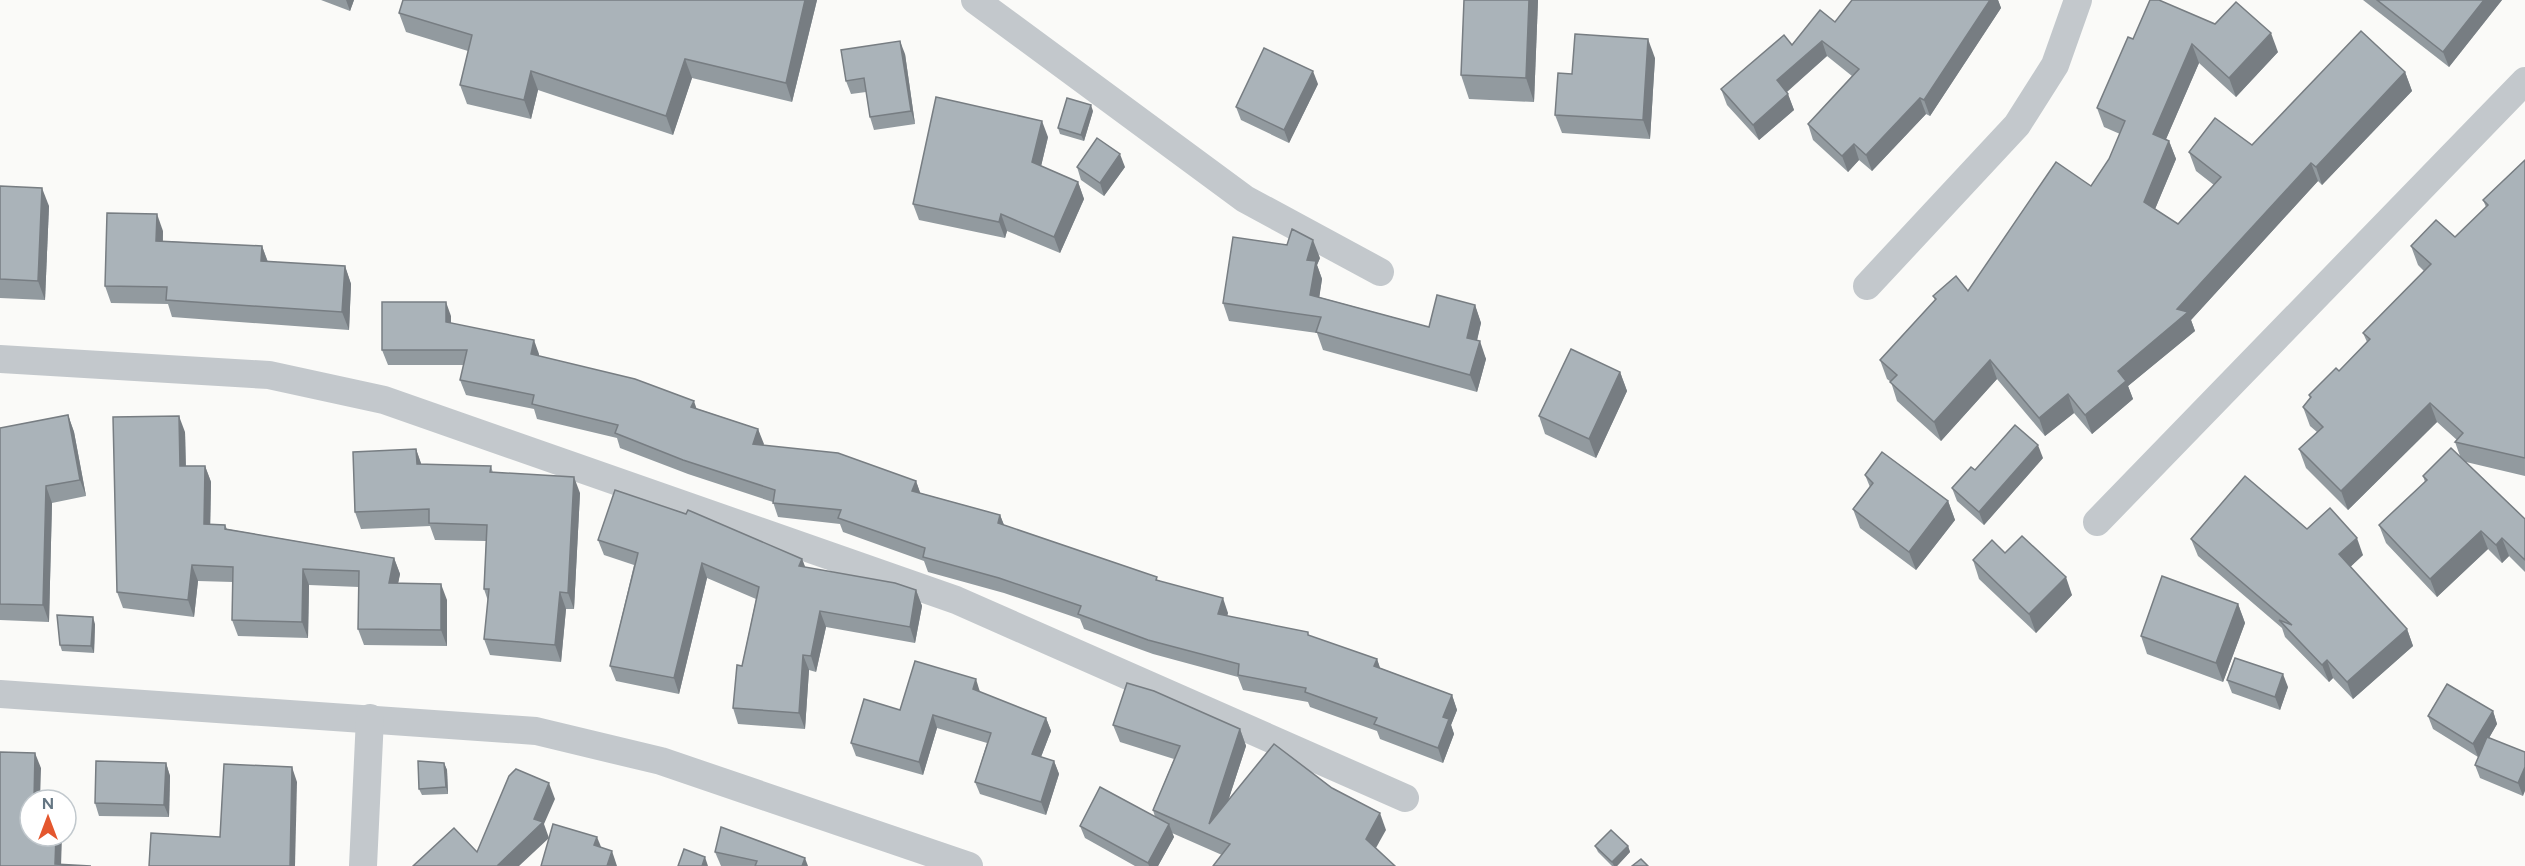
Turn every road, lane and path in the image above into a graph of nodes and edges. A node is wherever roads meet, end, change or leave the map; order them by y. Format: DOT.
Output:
graph roads {
  1 [pos="975,0"];
  2 [pos="2078,0"];
  3 [pos="2525,81"];
  4 [pos="1380,272"];
  5 [pos="1867,286"];
  6 [pos="0,359"];
  7 [pos="2097,522"];
  8 [pos="0,694"];
  9 [pos="370,718"];
  10 [pos="1405,798"];
  11 [pos="363,866"];
  12 [pos="969,866"];
  1 -- 4 [label="street"];
  2 -- 5 [label="street"];
  3 -- 7 [label="street"];
  6 -- 10 [label="street"];
  8 -- 9 [label="street"];
  9 -- 11 [label="street"];
  9 -- 12 [label="street"];
}
